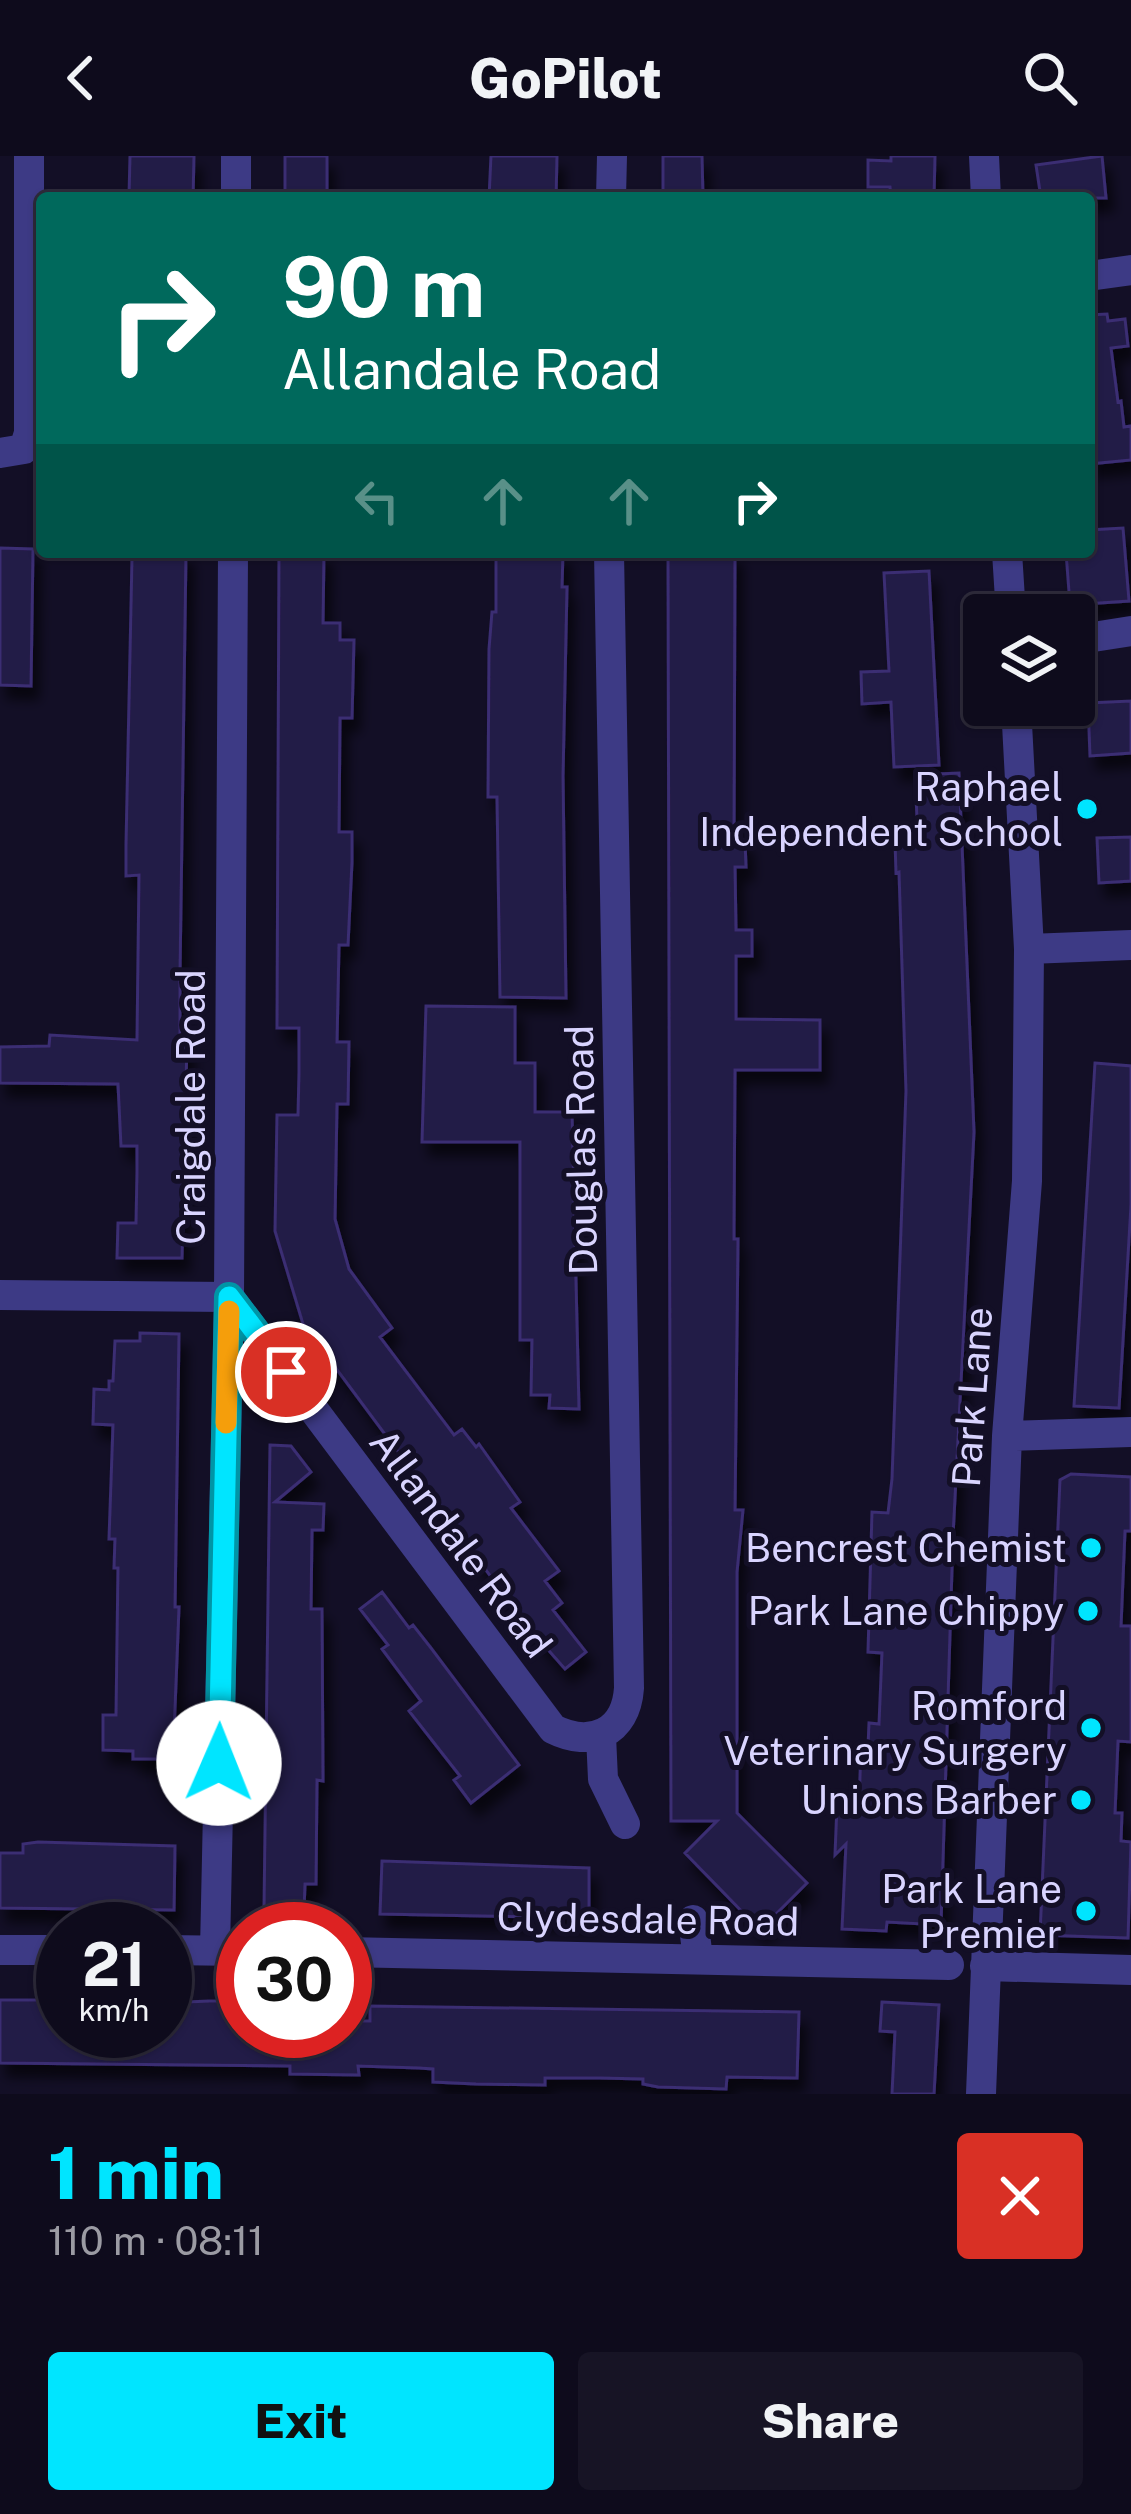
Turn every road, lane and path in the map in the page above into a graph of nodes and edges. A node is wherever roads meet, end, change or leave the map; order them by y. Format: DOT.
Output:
graph roads {
  1 [pos="29,156"];
  2 [pos="236,156"];
  3 [pos="612,156"];
  4 [pos="984,156"];
  5 [pos="236,192"];
  6 [pos="611,192"];
  7 [pos="986,192"];
  8 [pos="1131,270"];
  9 [pos="1095,275"];
  10 [pos="12,451"];
  11 [pos="233,558"];
  12 [pos="609,558"];
  13 [pos="1007,558"];
  14 [pos="1010,594"];
  15 [pos="1131,632"];
  16 [pos="1095,637"];
  17 [pos="1017,726"];
  18 [pos="1131,945"];
  19 [pos="1029,949"];
  20 [pos="0,1295"];
  21 [pos="229,1297"];
  22 [pos="1131,1432"];
  23 [pos="1007,1436"];
  24 [pos="602,1736"];
  25 [pos="625,1824"];
  26 [pos="229,1902"];
  27 [pos="693,1920"];
  28 [pos="0,1950"];
  29 [pos="36,1950"];
  30 [pos="372,1952"];
  31 [pos="698,1958"];
  32 [pos="949,1965"];
  33 [pos="985,1966"];
  34 [pos="1131,1970"];
  35 [pos="981,2094"];
  1 -- 10 [label="street"];
  2 -- 5 [label="street"];
  3 -- 6 [label="street"];
  4 -- 7 [label="street"];
  8 -- 9 [label="street"];
  11 -- 21 [label="street, Craigdale Road"];
  12 -- 24 [label="street, Douglas Road"];
  13 -- 14 [label="street"];
  15 -- 16 [label="street"];
  17 -- 19 [label="street, Park Lane"];
  18 -- 19 [label="street"];
  19 -- 23 [label="street, Park Lane"];
  20 -- 21 [label="street"];
  21 -- 24 [label="street, Allandale Road"];
  21 -- 26 [label="street, Craigdale Road"];
  22 -- 23 [label="street"];
  23 -- 33 [label="street, Park Lane"];
  24 -- 25 [label="street"];
  27 -- 31 [label="street"];
  28 -- 29 [label="street"];
  30 -- 31 [label="street, Clydesdale Road"];
  31 -- 32 [label="street, Clydesdale Road"];
  33 -- 34 [label="street"];
  33 -- 35 [label="street, Park Lane"];
}
